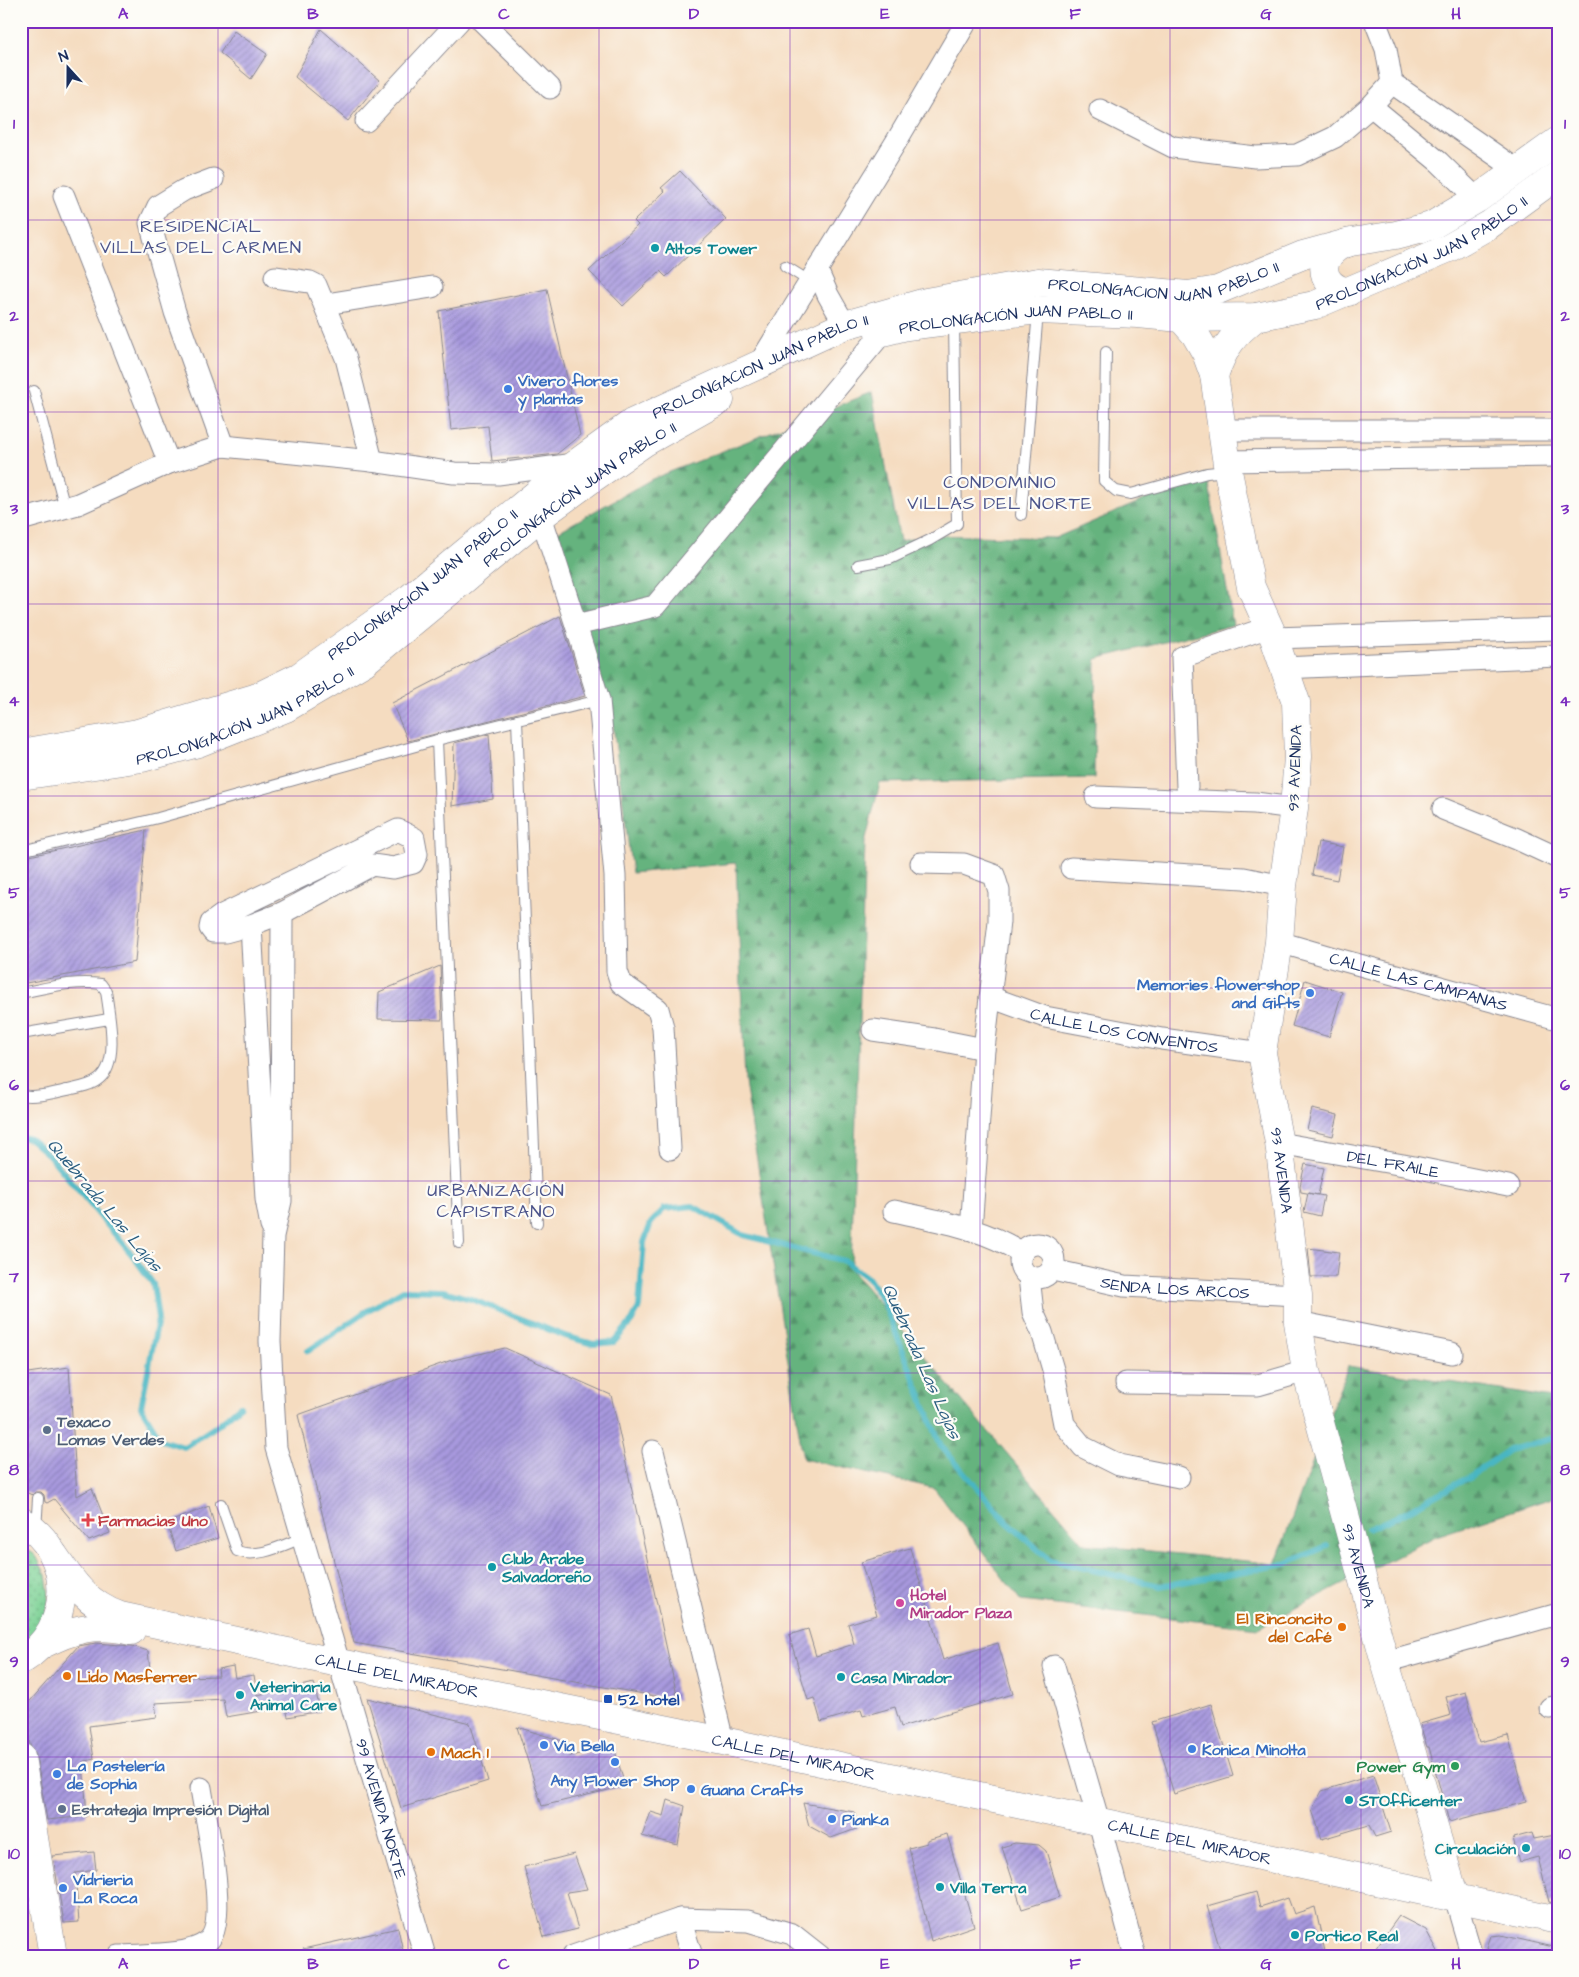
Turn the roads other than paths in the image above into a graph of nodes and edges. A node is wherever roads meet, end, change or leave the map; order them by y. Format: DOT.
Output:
graph roads {
  1 [pos="459,21"];
  2 [pos="482,21"];
  3 [pos="967,21"];
  4 [pos="1375,21"];
  5 [pos="1392,83"];
  6 [pos="550,88"];
  7 [pos="1371,106"];
  8 [pos="1100,110"];
  9 [pos="366,121"];
  10 [pos="1558,141"];
  11 [pos="1517,170"];
  12 [pos="1558,175"];
  13 [pos="213,179"];
  14 [pos="64,196"];
  15 [pos="1477,199"];
  16 [pos="1351,242"];
  17 [pos="785,266"];
  18 [pos="813,276"];
  19 [pos="275,277"];
  20 [pos="432,287"];
  21 [pos="1348,292"];
  22 [pos="326,304"];
  23 [pos="1038,310"];
  24 [pos="1181,318"];
  25 [pos="1256,318"];
  26 [pos="954,320"];
  27 [pos="845,325"];
  28 [pos="884,331"];
  29 [pos="1106,352"];
  30 [pos="759,364"];
  31 [pos="1214,374"];
  32 [pos="34,391"];
  33 [pos="1222,430"];
  34 [pos="1558,430"];
  35 [pos="223,446"];
  36 [pos="1558,456"];
  37 [pos="372,461"];
  38 [pos="168,464"];
  39 [pos="574,464"];
  40 [pos="1228,466"];
  41 [pos="65,508"];
  42 [pos="1022,515"];
  43 [pos="541,516"];
  44 [pos="21,520"];
  45 [pos="858,565"];
  46 [pos="576,626"];
  47 [pos="1558,628"];
  48 [pos="1271,633"];
  49 [pos="1558,656"];
  50 [pos="1283,668"];
  51 [pos="600,700"];
  52 [pos="517,720"];
  53 [pos="437,740"];
  54 [pos="21,752"];
  55 [pos="21,776"];
  56 [pos="1187,787"];
  57 [pos="1096,797"];
  58 [pos="1294,808"];
  59 [pos="1443,809"];
  60 [pos="21,851"];
  61 [pos="1558,858"];
  62 [pos="921,863"];
  63 [pos="1071,868"];
  64 [pos="1283,886"];
  65 [pos="282,913"];
  66 [pos="251,925"];
  67 [pos="1279,942"];
  68 [pos="21,993"];
  69 [pos="990,997"];
  70 [pos="109,1019"];
  71 [pos="1558,1020"];
  72 [pos="873,1030"];
  73 [pos="21,1034"];
  74 [pos="984,1049"];
  75 [pos="1262,1053"];
  76 [pos="21,1095"];
  77 [pos="1279,1143"];
  78 [pos="670,1149"];
  79 [pos="1508,1186"];
  80 [pos="894,1210"];
  81 [pos="537,1223"];
  82 [pos="971,1230"];
  83 [pos="273,1236"];
  84 [pos="459,1243"];
  85 [pos="1022,1253"];
  86 [pos="1053,1270"];
  87 [pos="1029,1276"];
  88 [pos="1298,1309"];
  89 [pos="1452,1353"];
  90 [pos="1306,1371"];
  91 [pos="1126,1384"];
  92 [pos="653,1451"];
  93 [pos="1179,1477"];
  94 [pos="38,1498"];
  95 [pos="221,1504"];
  96 [pos="28,1526"];
  97 [pos="302,1538"];
  98 [pos="53,1554"];
  99 [pos="1558,1614"];
  100 [pos="26,1657"];
  101 [pos="1385,1662"];
  102 [pos="1054,1666"];
  103 [pos="341,1669"];
  104 [pos="723,1741"];
  105 [pos="21,1757"];
  106 [pos="201,1788"];
  107 [pos="1101,1829"];
  108 [pos="1457,1904"];
  109 [pos="680,1919"];
  110 [pos="1558,1920"];
  111 [pos="1558,1932"];
  112 [pos="53,1956"];
  113 [pos="119,1956"];
  114 [pos="425,1956"];
  115 [pos="573,1956"];
  116 [pos="692,1956"];
  117 [pos="820,1956"];
  118 [pos="1135,1956"];
  119 [pos="1472,1956"];
  1 -- 9 [label="street"];
  2 -- 6 [label="street"];
  3 -- 18 [label="street"];
  4 -- 5 [label="street"];
  5 -- 7 [label="street"];
  5 -- 11 [label="street"];
  7 -- 8 [label="street"];
  7 -- 15 [label="street"];
  10 -- 11 [label="main road, PROLONGACION JUAN PABLO II"];
  11 -- 15 [label="main road, PROLONGACION JUAN PABLO II"];
  12 -- 21 [label="main road, PROLONGACIÓN JUAN PABLO II"];
  13 -- 35 [label="street"];
  14 -- 38 [label="street"];
  15 -- 16 [label="main road, PROLONGACION JUAN PABLO II"];
  16 -- 21 [label="main road"];
  16 -- 27 [label="main road, PROLONGACION JUAN PABLO II"];
  17 -- 18 [label="lane"];
  18 -- 27 [label="street"];
  18 -- 30 [label="street"];
  19 -- 22 [label="street"];
  20 -- 22 [label="street"];
  21 -- 25 [label="main road, PROLONGACIÓN JUAN PABLO II"];
  22 -- 37 [label="street"];
  23 -- 24 [label="main road, PROLONGACIÓN JUAN PABLO II"];
  23 -- 26 [label="main road, PROLONGACIÓN JUAN PABLO II"];
  23 -- 42 [label="lane"];
  24 -- 25 [label="main road, PROLONGACIÓN JUAN PABLO II"];
  24 -- 31 [label="main road, 93 AVENIDA"];
  25 -- 31 [label="main road, 93 AVENIDA"];
  26 -- 28 [label="main road, PROLONGACIÓN JUAN PABLO II"];
  26 -- 45 [label="lane"];
  27 -- 30 [label="main road, PROLONGACION JUAN PABLO II"];
  28 -- 43 [label="main road, PROLONGACIÓN JUAN PABLO II"];
  28 -- 46 [label="street"];
  29 -- 40 [label="lane"];
  30 -- 39 [label="main road, PROLONGACION JUAN PABLO II"];
  31 -- 33 [label="main road, 93 AVENIDA"];
  32 -- 41 [label="lane"];
  33 -- 34 [label="street"];
  33 -- 40 [label="main road, 93 AVENIDA"];
  35 -- 37 [label="street"];
  35 -- 38 [label="street"];
  36 -- 40 [label="street"];
  37 -- 39 [label="street"];
  38 -- 41 [label="street"];
  39 -- 54 [label="main road, PROLONGACION JUAN PABLO II"];
  40 -- 48 [label="main road, 93 AVENIDA"];
  41 -- 44 [label="street"];
  43 -- 46 [label="street"];
  43 -- 55 [label="main road, PROLONGACIÓN JUAN PABLO II"];
  46 -- 51 [label="street"];
  47 -- 48 [label="street"];
  48 -- 50 [label="main road, 93 AVENIDA"];
  48 -- 56 [label="street"];
  49 -- 50 [label="street"];
  50 -- 58 [label="main road, 93 AVENIDA"];
  51 -- 52 [label="lane"];
  51 -- 78 [label="street"];
  52 -- 53 [label="lane"];
  52 -- 81 [label="lane"];
  53 -- 60 [label="lane"];
  53 -- 84 [label="lane"];
  57 -- 58 [label="street"];
  58 -- 64 [label="main road, 93 AVENIDA"];
  59 -- 61 [label="street"];
  62 -- 69 [label="street"];
  63 -- 64 [label="street"];
  64 -- 67 [label="main road, 93 AVENIDA"];
  65 -- 66 [label="street"];
  65 -- 66 [label="street"];
  65 -- 83 [label="street"];
  66 -- 83 [label="street"];
  67 -- 71 [label="street, CALLE LAS CAMPANAS"];
  67 -- 75 [label="main road, 93 AVENIDA"];
  68 -- 70 [label="lane"];
  69 -- 74 [label="street"];
  69 -- 75 [label="street, CALLE LOS CONVENTOS"];
  70 -- 73 [label="lane"];
  70 -- 76 [label="lane"];
  72 -- 74 [label="street"];
  74 -- 82 [label="street"];
  75 -- 77 [label="main road, 93 AVENIDA"];
  77 -- 79 [label="street, DEL FRAILE"];
  77 -- 88 [label="main road, 93 AVENIDA"];
  80 -- 82 [label="street"];
  82 -- 85 [label="street"];
  83 -- 97 [label="street, 99 AVENIDA NORTE"];
  85 -- 86 [label="street"];
  85 -- 87 [label="street"];
  86 -- 87 [label="street"];
  86 -- 88 [label="street, SENDA LOS ARCOS"];
  87 -- 93 [label="street"];
  88 -- 89 [label="street, SENDA LOS ARCOS"];
  88 -- 90 [label="main road, 93 AVENIDA"];
  90 -- 91 [label="street"];
  90 -- 101 [label="main road, 93 AVENIDA"];
  92 -- 104 [label="street"];
  94 -- 96 [label="lane"];
  95 -- 97 [label="lane"];
  96 -- 98 [label="main road, CALLE DEL MIRADOR"];
  97 -- 103 [label="street, 99 AVENIDA NORTE"];
  98 -- 100 [label="main road"];
  98 -- 103 [label="main road, CALLE DEL MIRADOR"];
  99 -- 101 [label="street"];
  100 -- 103 [label="main road, CALLE DEL MIRADOR"];
  101 -- 108 [label="main road, 93 AVENIDA"];
  102 -- 107 [label="street"];
  103 -- 104 [label="main road, CALLE DEL MIRADOR"];
  103 -- 107 [label="main road, CALLE DEL MIRADOR"];
  103 -- 114 [label="street, 99 AVENIDA NORTE"];
  104 -- 107 [label="main road, CALLE DEL MIRADOR"];
  105 -- 112 [label="main road"];
  106 -- 113 [label="street"];
  107 -- 108 [label="main road, CALLE DEL MIRADOR"];
  107 -- 118 [label="street"];
  108 -- 110 [label="main road, CALLE DEL MIRADOR"];
  108 -- 111 [label="main road, CALLE DEL MIRADOR"];
  108 -- 119 [label="street, 93 AVENIDA"];
  109 -- 115 [label="street"];
  109 -- 116 [label="street"];
  109 -- 117 [label="street"];
}
